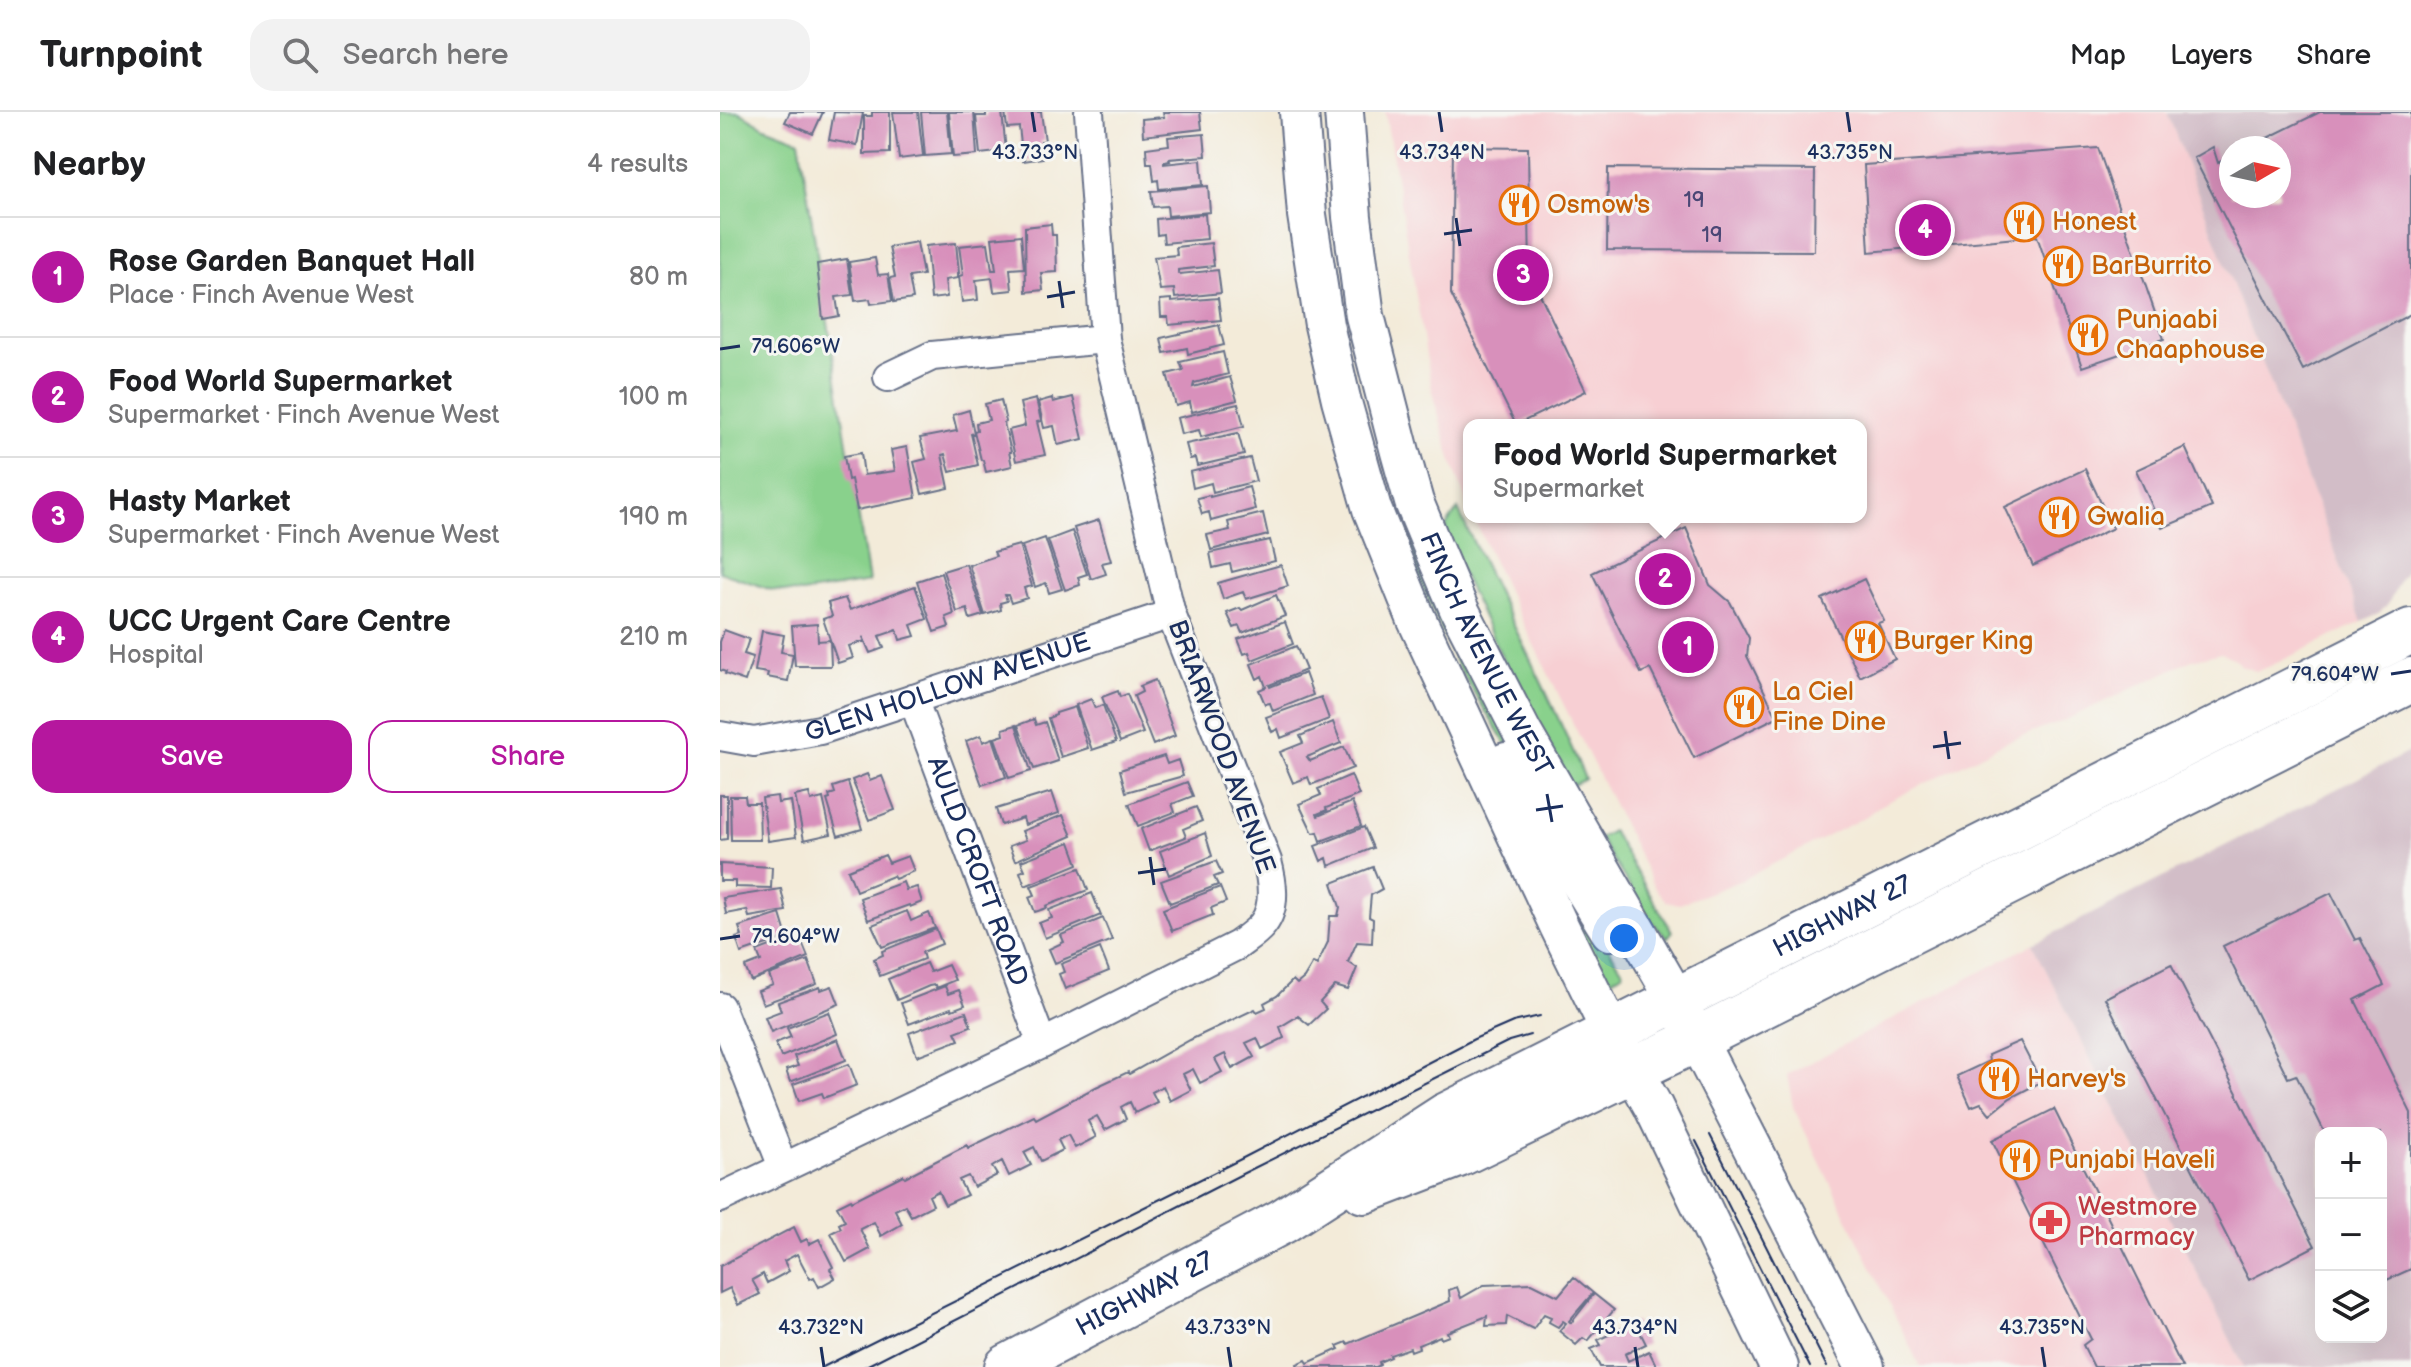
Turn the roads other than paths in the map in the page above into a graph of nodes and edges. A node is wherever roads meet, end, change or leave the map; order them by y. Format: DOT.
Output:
graph roads {
  1 [pos="1089,112"];
  2 [pos="1299,112"];
  3 [pos="1344,112"];
  4 [pos="1105,339"];
  5 [pos="888,377"];
  6 [pos="1414,502"];
  7 [pos="1372,509"];
  8 [pos="1171,614"];
  9 [pos="2411,631"];
  10 [pos="1436,661"];
  11 [pos="2411,680"];
  12 [pos="913,699"];
  13 [pos="720,736"];
  14 [pos="1667,1004"];
  15 [pos="720,1007"];
  16 [pos="1611,1032"];
  17 [pos="1042,1044"];
  18 [pos="1688,1044"];
  19 [pos="1633,1070"];
  20 [pos="783,1167"];
  21 [pos="720,1198"];
  22 [pos="1283,1221"];
  23 [pos="1007,1367"];
  24 [pos="1779,1367"];
  25 [pos="1865,1367"];
  1 -- 4 [label="street, BRIARWOOD AVENUE"];
  2 -- 7 [label="main road, FINCH AVENUE WEST"];
  3 -- 6 [label="main road, FINCH AVENUE WEST"];
  4 -- 5 [label="street"];
  4 -- 8 [label="street, BRIARWOOD AVENUE"];
  6 -- 7 [label="main road"];
  6 -- 14 [label="main road, FINCH AVENUE WEST"];
  7 -- 10 [label="main road, FINCH AVENUE WEST"];
  8 -- 12 [label="street, GLEN HOLLOW AVENUE"];
  8 -- 17 [label="street, BRIARWOOD AVENUE"];
  9 -- 14 [label="main road, HIGHWAY 27"];
  10 -- 14 [label="main road, FINCH AVENUE WEST"];
  10 -- 16 [label="main road, FINCH AVENUE WEST"];
  11 -- 18 [label="main road, HIGHWAY 27"];
  12 -- 13 [label="street, GLEN HOLLOW AVENUE"];
  12 -- 17 [label="street, AULD CROFT ROAD"];
  14 -- 16 [label="main road, HIGHWAY 27"];
  14 -- 18 [label="main road, FINCH AVENUE WEST"];
  15 -- 20 [label="street"];
  16 -- 19 [label="main road, FINCH AVENUE WEST"];
  16 -- 22 [label="main road, HIGHWAY 27"];
  17 -- 20 [label="street, BRIARWOOD AVENUE"];
  18 -- 19 [label="main road, HIGHWAY 27"];
  18 -- 25 [label="main road, FINCH AVENUE WEST"];
  19 -- 22 [label="main road, HIGHWAY 27"];
  19 -- 24 [label="main road, FINCH AVENUE WEST"];
  20 -- 21 [label="street, BRIARWOOD AVENUE"];
  22 -- 23 [label="main road, HIGHWAY 27"];
}
